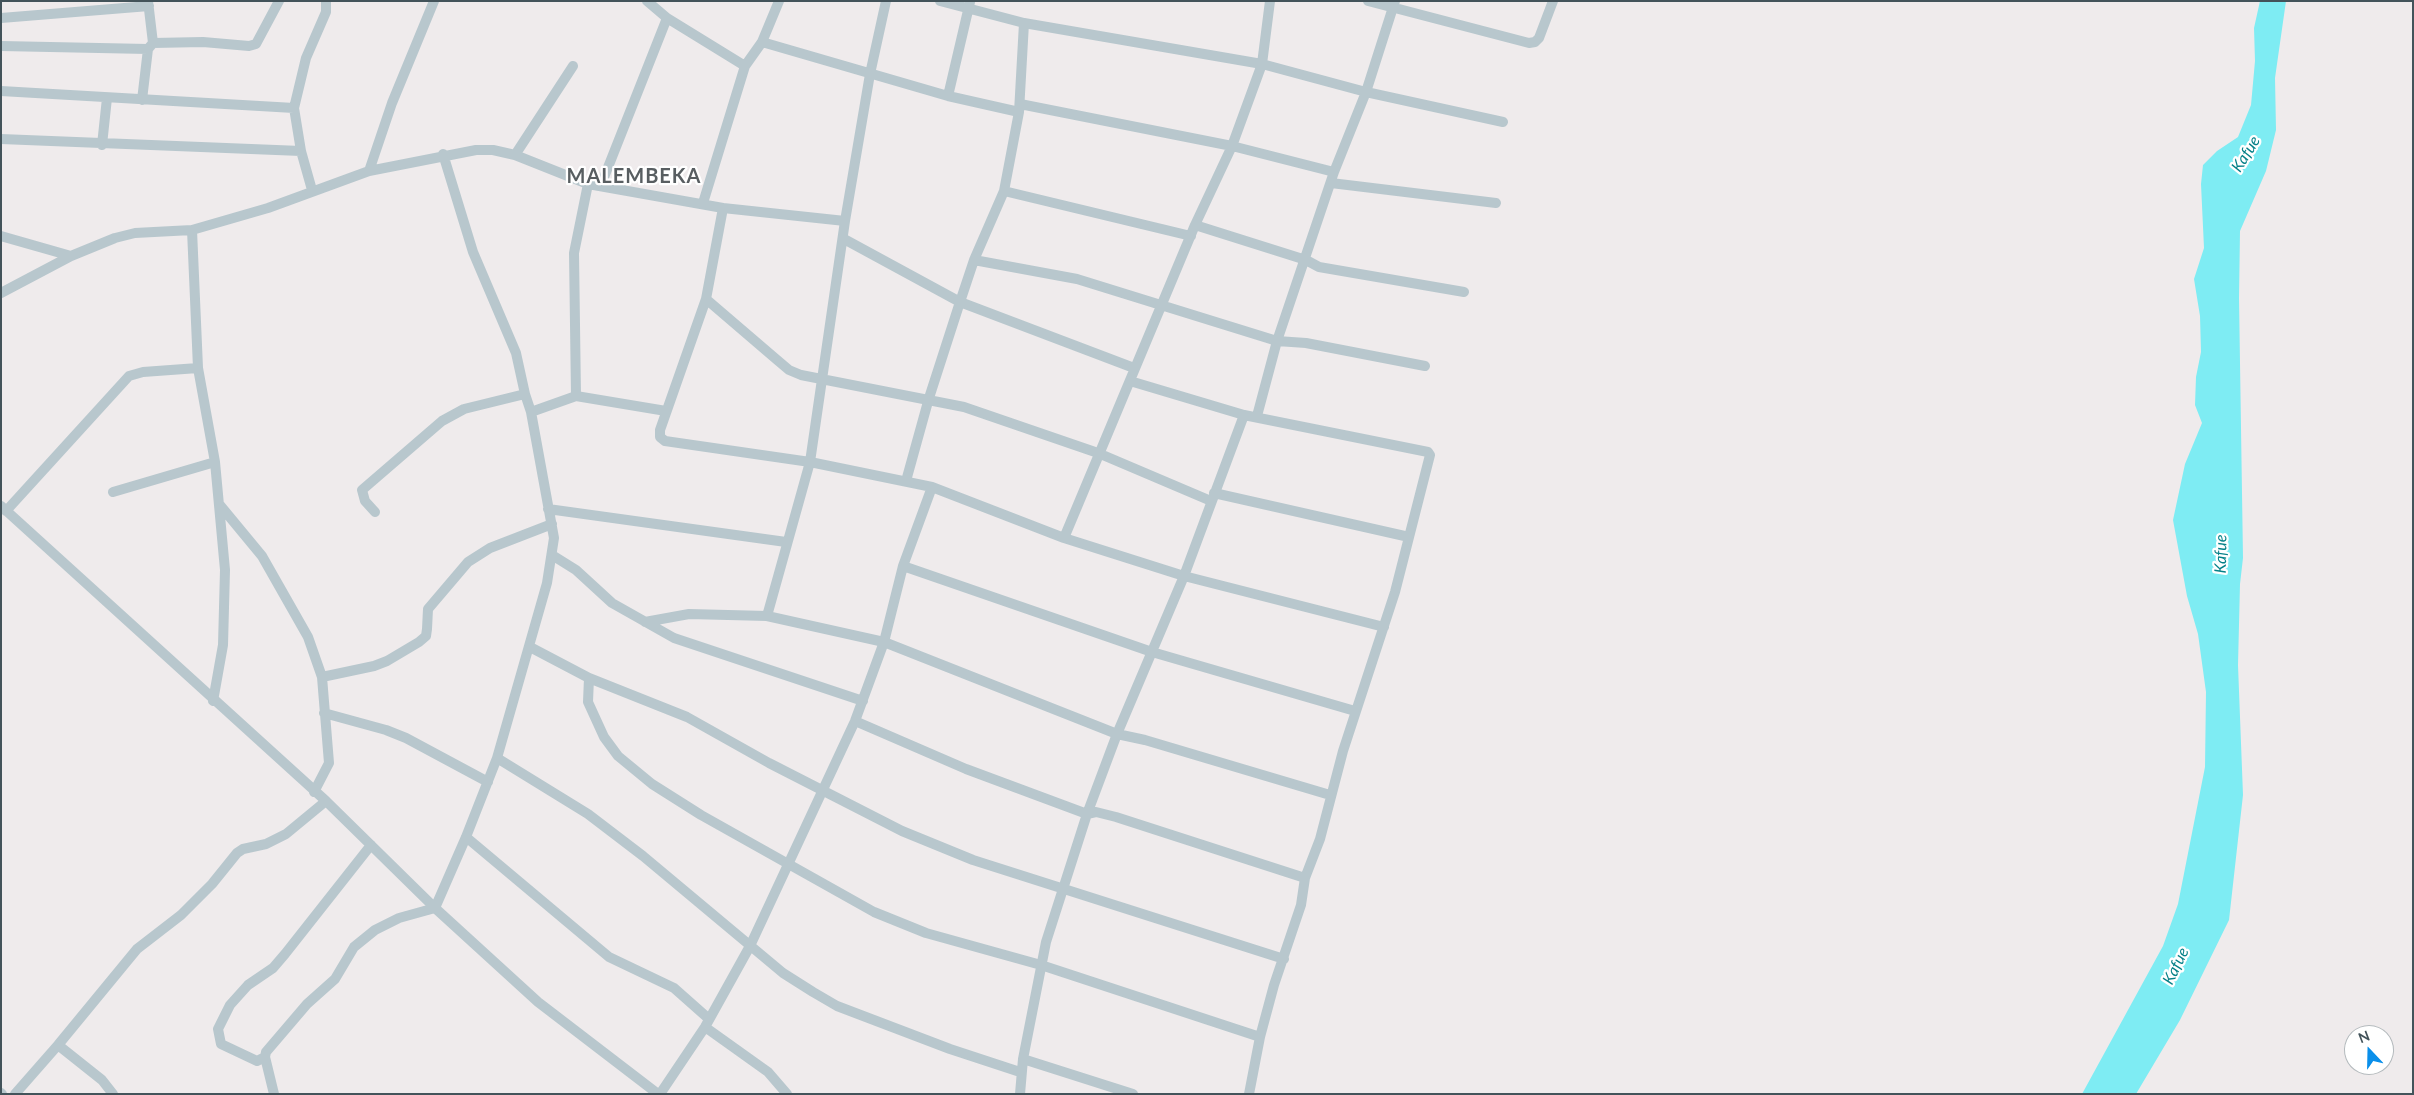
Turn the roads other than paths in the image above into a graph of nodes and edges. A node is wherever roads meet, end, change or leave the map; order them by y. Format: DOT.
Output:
graph roads {
  1 [pos="279,1"];
  2 [pos="326,1"];
  3 [pos="434,1"];
  4 [pos="647,1"];
  5 [pos="779,1"];
  6 [pos="886,1"];
  7 [pos="940,1"];
  8 [pos="1270,1"];
  9 [pos="1368,1"];
  10 [pos="1553,1"];
  11 [pos="148,4"];
  12 [pos="1395,4"];
  13 [pos="970,5"];
  14 [pos="1,18"];
  15 [pos="667,18"];
  16 [pos="1024,22"];
  17 [pos="762,42"];
  18 [pos="1,46"];
  19 [pos="150,46"];
  20 [pos="1262,64"];
  21 [pos="573,66"];
  22 [pos="745,66"];
  23 [pos="870,74"];
  24 [pos="1,91"];
  25 [pos="1366,92"];
  26 [pos="948,96"];
  27 [pos="107,98"];
  28 [pos="142,100"];
  29 [pos="294,108"];
  30 [pos="1019,108"];
  31 [pos="1503,122"];
  32 [pos="1,139"];
  33 [pos="102,145"];
  34 [pos="1232,146"];
  35 [pos="301,151"];
  36 [pos="443,154"];
  37 [pos="515,155"];
  38 [pos="368,171"];
  39 [pos="1334,172"];
  40 [pos="1331,183"];
  41 [pos="588,184"];
  42 [pos="600,185"];
  43 [pos="312,190"];
  44 [pos="1004,191"];
  45 [pos="703,203"];
  46 [pos="1496,203"];
  47 [pos="723,208"];
  48 [pos="845,221"];
  49 [pos="1195,226"];
  50 [pos="192,230"];
  51 [pos="1,236"];
  52 [pos="1191,236"];
  53 [pos="844,239"];
  54 [pos="71,256"];
  55 [pos="974,260"];
  56 [pos="1306,260"];
  57 [pos="1464,292"];
  58 [pos="1,293"];
  59 [pos="706,299"];
  60 [pos="960,302"];
  61 [pos="1162,305"];
  62 [pos="1277,341"];
  63 [pos="1425,366"];
  64 [pos="198,368"];
  65 [pos="1134,368"];
  66 [pos="823,378"];
  67 [pos="1130,381"];
  68 [pos="525,394"];
  69 [pos="576,396"];
  70 [pos="929,398"];
  71 [pos="666,411"];
  72 [pos="531,412"];
  73 [pos="1244,415"];
  74 [pos="1257,416"];
  75 [pos="1098,453"];
  76 [pos="215,462"];
  77 [pos="810,462"];
  78 [pos="906,482"];
  79 [pos="932,487"];
  80 [pos="113,492"];
  81 [pos="1213,497"];
  82 [pos="218,504"];
  83 [pos="4,508"];
  84 [pos="548,509"];
  85 [pos="375,512"];
  86 [pos="552,524"];
  87 [pos="1409,537"];
  88 [pos="1064,538"];
  89 [pos="786,542"];
  90 [pos="552,556"];
  91 [pos="903,566"];
  92 [pos="1184,576"];
  93 [pos="766,616"];
  94 [pos="645,622"];
  95 [pos="1384,627"];
  96 [pos="884,642"];
  97 [pos="530,647"];
  98 [pos="1152,652"];
  99 [pos="322,677"];
  100 [pos="589,678"];
  101 [pos="214,701"];
  102 [pos="863,701"];
  103 [pos="1355,711"];
  104 [pos="324,714"];
  105 [pos="855,721"];
  106 [pos="1117,734"];
  107 [pos="496,758"];
  108 [pos="488,782"];
  109 [pos="823,789"];
  110 [pos="314,792"];
  111 [pos="1330,795"];
  112 [pos="326,801"];
  113 [pos="1087,814"];
  114 [pos="466,837"];
  115 [pos="371,845"];
  116 [pos="789,865"];
  117 [pos="1305,878"];
  118 [pos="1064,888"];
  119 [pos="435,908"];
  120 [pos="750,946"];
  121 [pos="1284,959"];
  122 [pos="1041,965"];
  123 [pos="707,1023"];
  124 [pos="1260,1037"];
  125 [pos="58,1045"];
  126 [pos="265,1057"];
  127 [pos="1023,1060"];
  128 [pos="1020,1072"];
  129 [pos="1113,1091"];
  130 [pos="14,1094"];
  131 [pos="113,1094"];
  132 [pos="274,1094"];
  133 [pos="659,1094"];
  134 [pos="787,1094"];
  135 [pos="1020,1094"];
  136 [pos="1133,1094"];
  137 [pos="1248,1094"];
  1 -- 19 [label="street"];
  2 -- 29 [label="street"];
  3 -- 38 [label="street"];
  4 -- 15 [label="street"];
  5 -- 17 [label="street"];
  6 -- 23 [label="street"];
  7 -- 13 [label="street"];
  8 -- 20 [label="street"];
  9 -- 12 [label="street"];
  10 -- 12 [label="street"];
  11 -- 14 [label="street"];
  11 -- 19 [label="street"];
  12 -- 25 [label="street"];
  13 -- 16 [label="street"];
  13 -- 26 [label="street"];
  15 -- 22 [label="street"];
  15 -- 42 [label="street"];
  16 -- 20 [label="street"];
  16 -- 30 [label="street"];
  17 -- 22 [label="street"];
  17 -- 23 [label="street"];
  18 -- 19 [label="street"];
  19 -- 28 [label="street"];
  20 -- 25 [label="street"];
  20 -- 34 [label="street"];
  21 -- 37 [label="street"];
  22 -- 45 [label="street"];
  23 -- 26 [label="street"];
  23 -- 48 [label="street"];
  24 -- 27 [label="street"];
  25 -- 31 [label="street"];
  25 -- 39 [label="street"];
  26 -- 30 [label="street"];
  27 -- 28 [label="street"];
  27 -- 33 [label="street"];
  28 -- 29 [label="street"];
  29 -- 35 [label="street"];
  30 -- 34 [label="street"];
  30 -- 44 [label="street"];
  32 -- 33 [label="street"];
  33 -- 35 [label="street"];
  34 -- 39 [label="street"];
  34 -- 49 [label="street"];
  35 -- 43 [label="street"];
  36 -- 37 [label="street"];
  36 -- 38 [label="street"];
  36 -- 68 [label="street"];
  37 -- 41 [label="street"];
  38 -- 43 [label="street"];
  39 -- 40 [label="street"];
  40 -- 46 [label="street"];
  40 -- 56 [label="street"];
  41 -- 42 [label="street"];
  41 -- 69 [label="street"];
  42 -- 45 [label="street"];
  43 -- 50 [label="street"];
  44 -- 52 [label="street"];
  44 -- 55 [label="street"];
  45 -- 47 [label="street"];
  47 -- 48 [label="street"];
  47 -- 59 [label="street"];
  48 -- 53 [label="street"];
  49 -- 52 [label="street"];
  49 -- 56 [label="street"];
  50 -- 54 [label="street"];
  50 -- 64 [label="street"];
  51 -- 54 [label="street"];
  52 -- 61 [label="street"];
  53 -- 60 [label="street"];
  53 -- 66 [label="street"];
  54 -- 58 [label="street"];
  55 -- 60 [label="street"];
  55 -- 61 [label="street"];
  56 -- 57 [label="street"];
  56 -- 62 [label="street"];
  59 -- 66 [label="street"];
  59 -- 71 [label="street"];
  60 -- 65 [label="street"];
  60 -- 70 [label="street"];
  61 -- 62 [label="street"];
  61 -- 65 [label="street"];
  62 -- 63 [label="street"];
  62 -- 74 [label="street"];
  64 -- 76 [label="street"];
  64 -- 83 [label="street"];
  65 -- 67 [label="street"];
  66 -- 70 [label="street"];
  66 -- 77 [label="street"];
  67 -- 73 [label="street"];
  67 -- 75 [label="street"];
  68 -- 72 [label="street"];
  68 -- 85 [label="street"];
  69 -- 71 [label="street"];
  69 -- 72 [label="street"];
  70 -- 75 [label="street"];
  70 -- 78 [label="street"];
  71 -- 77 [label="street"];
  72 -- 84 [label="street"];
  73 -- 74 [label="street"];
  73 -- 81 [label="street"];
  74 -- 87 [label="street"];
  75 -- 81 [label="street"];
  75 -- 88 [label="street"];
  76 -- 80 [label="street"];
  76 -- 82 [label="street"];
  77 -- 78 [label="street"];
  77 -- 89 [label="street"];
  78 -- 79 [label="street"];
  79 -- 88 [label="street"];
  79 -- 91 [label="street"];
  81 -- 87 [label="street"];
  81 -- 92 [label="street"];
  82 -- 99 [label="street"];
  82 -- 101 [label="street"];
  83 -- 101 [label="street"];
  84 -- 86 [label="street"];
  84 -- 89 [label="street"];
  86 -- 90 [label="street"];
  86 -- 99 [label="street"];
  87 -- 95 [label="street"];
  88 -- 92 [label="street"];
  89 -- 93 [label="street"];
  90 -- 94 [label="street"];
  90 -- 97 [label="street"];
  91 -- 96 [label="street"];
  91 -- 98 [label="street"];
  92 -- 95 [label="street"];
  92 -- 98 [label="street"];
  93 -- 94 [label="street"];
  93 -- 96 [label="street"];
  94 -- 102 [label="street"];
  95 -- 103 [label="street"];
  96 -- 102 [label="street"];
  96 -- 106 [label="street"];
  97 -- 100 [label="street"];
  97 -- 107 [label="street"];
  98 -- 103 [label="street"];
  98 -- 106 [label="street"];
  99 -- 104 [label="street"];
  100 -- 109 [label="street"];
  100 -- 116 [label="street"];
  101 -- 110 [label="street"];
  102 -- 105 [label="street"];
  103 -- 111 [label="street"];
  104 -- 108 [label="street"];
  104 -- 110 [label="street"];
  105 -- 109 [label="street"];
  105 -- 113 [label="street"];
  106 -- 111 [label="street"];
  106 -- 113 [label="street"];
  107 -- 108 [label="street"];
  107 -- 120 [label="street"];
  108 -- 114 [label="street"];
  109 -- 116 [label="street"];
  109 -- 118 [label="street"];
  110 -- 112 [label="street"];
  111 -- 117 [label="street"];
  112 -- 115 [label="street"];
  112 -- 125 [label="street"];
  113 -- 117 [label="street"];
  113 -- 118 [label="street"];
  114 -- 119 [label="street"];
  114 -- 123 [label="street"];
  115 -- 119 [label="street"];
  115 -- 126 [label="street"];
  116 -- 120 [label="street"];
  116 -- 122 [label="street"];
  117 -- 121 [label="street"];
  118 -- 121 [label="street"];
  118 -- 122 [label="street"];
  119 -- 126 [label="street"];
  119 -- 133 [label="street"];
  120 -- 123 [label="street"];
  120 -- 128 [label="street"];
  121 -- 124 [label="street"];
  122 -- 124 [label="street"];
  122 -- 127 [label="street"];
  123 -- 133 [label="street"];
  123 -- 134 [label="street"];
  124 -- 137 [label="street"];
  125 -- 130 [label="street"];
  125 -- 131 [label="street"];
  126 -- 132 [label="street"];
  127 -- 128 [label="street"];
  127 -- 129 [label="street"];
  128 -- 135 [label="street"];
  129 -- 136 [label="street"];
}
